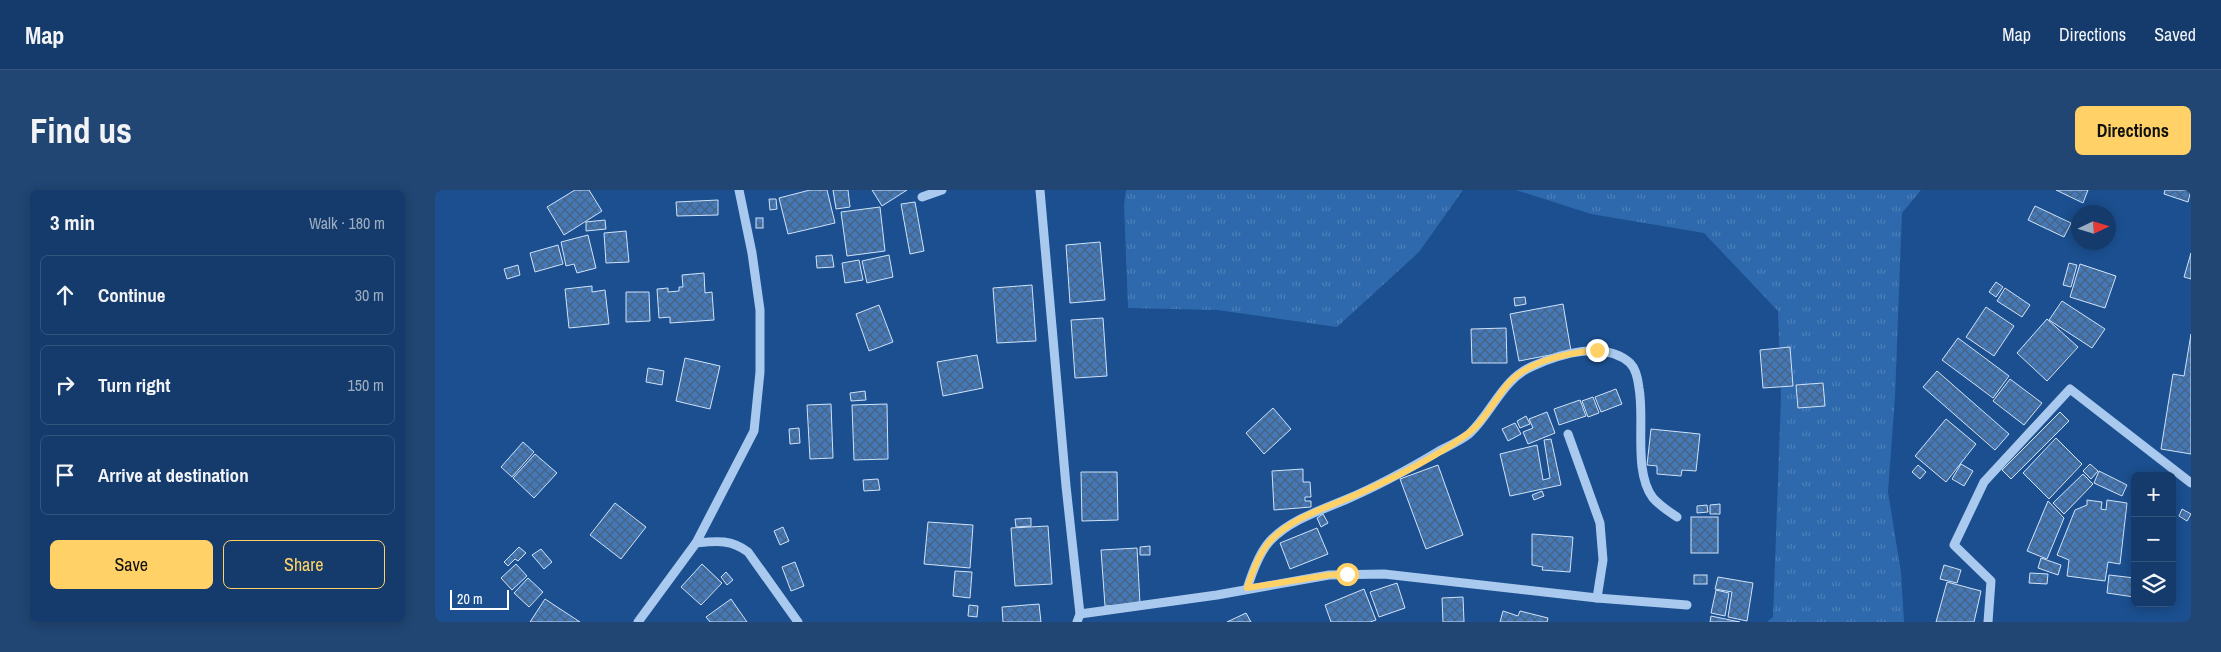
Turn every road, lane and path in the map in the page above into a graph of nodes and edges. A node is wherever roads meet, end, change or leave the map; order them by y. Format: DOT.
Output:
graph roads {
  1 [pos="739,190"];
  2 [pos="942,190"];
  3 [pos="1040,190"];
  4 [pos="922,197"];
  5 [pos="1568,434"];
  6 [pos="2191,483"];
  7 [pos="1677,517"];
  8 [pos="695,543"];
  9 [pos="1247,588"];
  10 [pos="1597,598"];
  11 [pos="1687,605"];
  12 [pos="1079,618"];
  13 [pos="638,622"];
  14 [pos="798,622"];
  15 [pos="1988,622"];
  1 -- 8 [label="street"];
  2 -- 4 [label="street"];
  3 -- 12 [label="street"];
  5 -- 10 [label="street"];
  6 -- 15 [label="street"];
  7 -- 9 [label="street"];
  8 -- 13 [label="street"];
  8 -- 14 [label="street"];
  9 -- 10 [label="street"];
  9 -- 12 [label="street"];
  10 -- 11 [label="street"];
}
